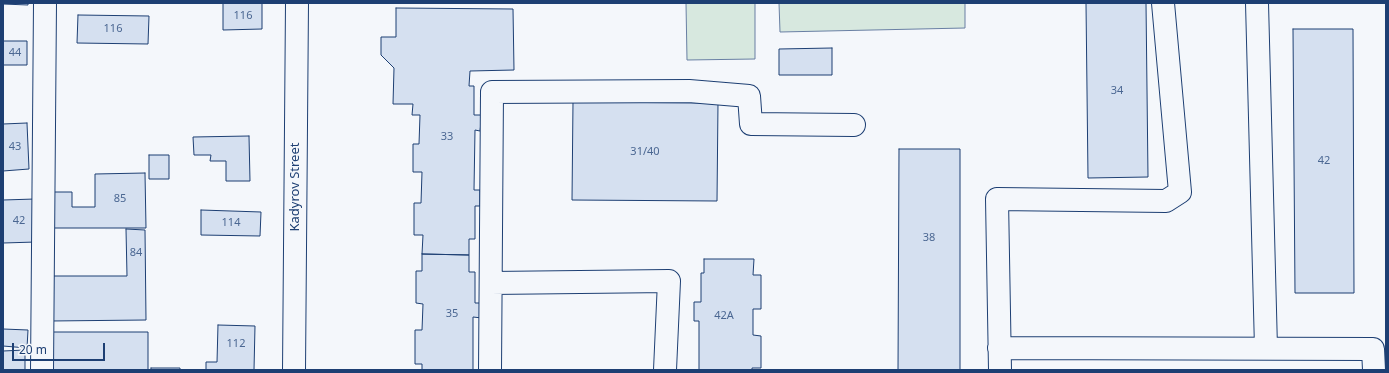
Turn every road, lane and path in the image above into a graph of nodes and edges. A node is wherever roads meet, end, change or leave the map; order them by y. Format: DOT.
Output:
graph roads {
  1 [pos="45,3"];
  2 [pos="297,3"];
  3 [pos="1163,3"];
  4 [pos="1257,3"];
  5 [pos="854,126"];
  6 [pos="491,283"];
  7 [pos="999,348"];
  8 [pos="1266,348"];
  9 [pos="1378,356"];
  10 [pos="42,370"];
  11 [pos="294,370"];
  12 [pos="490,370"];
  13 [pos="665,370"];
  14 [pos="1000,370"];
  1 -- 10 [label="street"];
  2 -- 11 [label="street, Kadyrov Street"];
  3 -- 7 [label="street"];
  4 -- 8 [label="street"];
  5 -- 6 [label="street"];
  6 -- 12 [label="street"];
  6 -- 13 [label="street"];
  7 -- 8 [label="street"];
  7 -- 14 [label="street"];
  8 -- 9 [label="street"];
}
